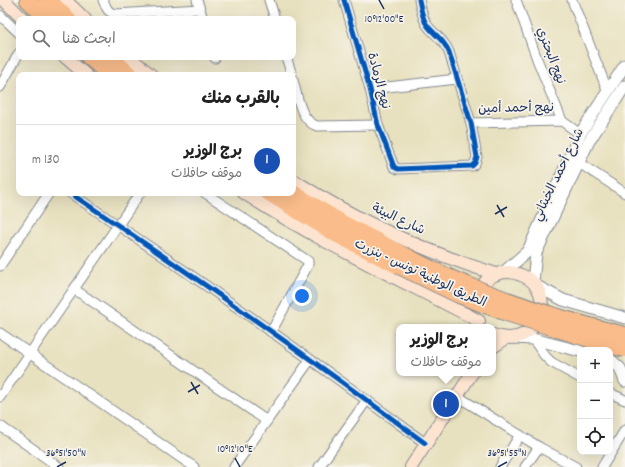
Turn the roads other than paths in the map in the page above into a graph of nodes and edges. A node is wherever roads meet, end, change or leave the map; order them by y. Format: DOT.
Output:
graph roads {
  1 [pos="4,0"];
  2 [pos="28,0"];
  3 [pos="48,0"];
  4 [pos="65,0"];
  5 [pos="103,0"];
  6 [pos="197,0"];
  7 [pos="269,0"];
  8 [pos="344,0"];
  9 [pos="419,0"];
  10 [pos="516,0"];
  11 [pos="572,0"];
  12 [pos="200,9"];
  13 [pos="0,15"];
  14 [pos="20,16"];
  15 [pos="45,16"];
  16 [pos="65,16"];
  17 [pos="82,16"];
  18 [pos="201,16"];
  19 [pos="274,16"];
  20 [pos="16,30"];
  21 [pos="16,58"];
  22 [pos="68,60"];
  23 [pos="92,60"];
  24 [pos="113,60"];
  25 [pos="134,60"];
  26 [pos="287,60"];
  27 [pos="625,65"];
  28 [pos="82,72"];
  29 [pos="106,72"];
  30 [pos="127,72"];
  31 [pos="148,72"];
  32 [pos="291,72"];
  33 [pos="457,79"];
  34 [pos="625,86"];
  35 [pos="0,87"];
  36 [pos="296,89"];
  37 [pos="370,89"];
  38 [pos="608,92"];
  39 [pos="562,121"];
  40 [pos="471,123"];
  41 [pos="378,125"];
  42 [pos="580,134"];
  43 [pos="579,163"];
  44 [pos="296,182"];
  45 [pos="625,193"];
  46 [pos="296,195"];
  47 [pos="47,196"];
  48 [pos="74,196"];
  49 [pos="138,196"];
  50 [pos="210,196"];
  51 [pos="249,196"];
  52 [pos="274,196"];
  53 [pos="118,225"];
  54 [pos="401,261"];
  55 [pos="0,266"];
  56 [pos="500,273"];
  57 [pos="534,283"];
  58 [pos="74,289"];
  59 [pos="625,318"];
  60 [pos="481,324"];
  61 [pos="271,332"];
  62 [pos="0,333"];
  63 [pos="625,335"];
  64 [pos="496,336"];
  65 [pos="510,338"];
  66 [pos="533,339"];
  67 [pos="496,345"];
  68 [pos="625,349"];
  69 [pos="577,350"];
  70 [pos="30,354"];
  71 [pos="310,360"];
  72 [pos="613,361"];
  73 [pos="613,362"];
  74 [pos="625,363"];
  75 [pos="470,376"];
  76 [pos="577,376"];
  77 [pos="625,381"];
  78 [pos="613,394"];
  79 [pos="0,396"];
  80 [pos="457,396"];
  81 [pos="367,400"];
  82 [pos="625,400"];
  83 [pos="267,421"];
  84 [pos="0,426"];
  85 [pos="625,430"];
  86 [pos="520,435"];
  87 [pos="425,443"];
  88 [pos="539,447"];
  89 [pos="59,467"];
  90 [pos="194,467"];
  91 [pos="234,467"];
  92 [pos="319,467"];
  93 [pos="410,467"];
  94 [pos="500,467"];
  95 [pos="525,467"];
  96 [pos="576,467"];
  97 [pos="602,467"];
  1 -- 14 [label="main road"];
  2 -- 15 [label="highway"];
  3 -- 16 [label="highway"];
  4 -- 17 [label="main road"];
  5 -- 12 [label="street"];
  6 -- 12 [label="street"];
  7 -- 19 [label="street"];
  8 -- 37 [label="street, نهج الرمادة"];
  9 -- 33 [label="street"];
  10 -- 39 [label="street, نهج البحتري"];
  11 -- 38 [label="street"];
  12 -- 18 [label="street"];
  13 -- 20 [label="street"];
  21 -- 35 [label="street"];
  22 -- 28 [label="main road"];
  23 -- 29 [label="highway"];
  24 -- 30 [label="highway"];
  25 -- 31 [label="main road"];
  26 -- 32 [label="street"];
  27 -- 38 [label="street"];
  33 -- 37 [label="street"];
  33 -- 40 [label="street"];
  34 -- 43 [label="street, شارع أحمد الخبثاني"];
  36 -- 41 [label="street"];
  37 -- 41 [label="street, نهج الرمادة"];
  38 -- 42 [label="street"];
  39 -- 40 [label="street, نهج أحمد أمين"];
  39 -- 42 [label="street, نهج أحمد أمين"];
  40 -- 41 [label="street, نهج الرمادة"];
  42 -- 56 [label="street"];
  43 -- 45 [label="street"];
  43 -- 57 [label="street, شارع أحمد الخبثاني"];
  44 -- 56 [label="main road, شارع البيئة"];
  46 -- 54 [label="highway, الطريق الوطنية تونس - بنزرت"];
  47 -- 55 [label="street"];
  48 -- 53 [label="street"];
  49 -- 53 [label="street"];
  50 -- 61 [label="street"];
  51 -- 60 [label="main road"];
  52 -- 54 [label="highway, الطريق الوطنية تونس - بنزرت"];
  53 -- 58 [label="street"];
  53 -- 61 [label="street"];
  54 -- 63 [label="highway, الطريق الوطنية تونس - بنزرت, bridge"];
  54 -- 68 [label="highway, الطريق الوطنية تونس - بنزرت, bridge"];
  56 -- 57 [label="main road, شارع البيئة"];
  56 -- 60 [label="main road"];
  57 -- 59 [label="street"];
  57 -- 65 [label="main road"];
  58 -- 70 [label="street"];
  58 -- 83 [label="street"];
  61 -- 71 [label="street"];
  62 -- 70 [label="street"];
  64 -- 65 [label="main road"];
  65 -- 66 [label="street"];
  65 -- 67 [label="main road"];
  66 -- 69 [label="street"];
  66 -- 76 [label="street"];
  70 -- 79 [label="street"];
  70 -- 90 [label="street"];
  71 -- 81 [label="street"];
  71 -- 83 [label="street"];
  72 -- 74 [label="street"];
  73 -- 77 [label="street"];
  75 -- 80 [label="main road"];
  78 -- 82 [label="street"];
  80 -- 86 [label="street"];
  80 -- 87 [label="main road"];
  81 -- 87 [label="street"];
  81 -- 92 [label="street"];
  83 -- 91 [label="street"];
  84 -- 89 [label="street"];
  85 -- 97 [label="street"];
  86 -- 88 [label="street"];
  86 -- 94 [label="street"];
  87 -- 93 [label="main road"];
  88 -- 95 [label="street"];
  88 -- 96 [label="street"];
}
